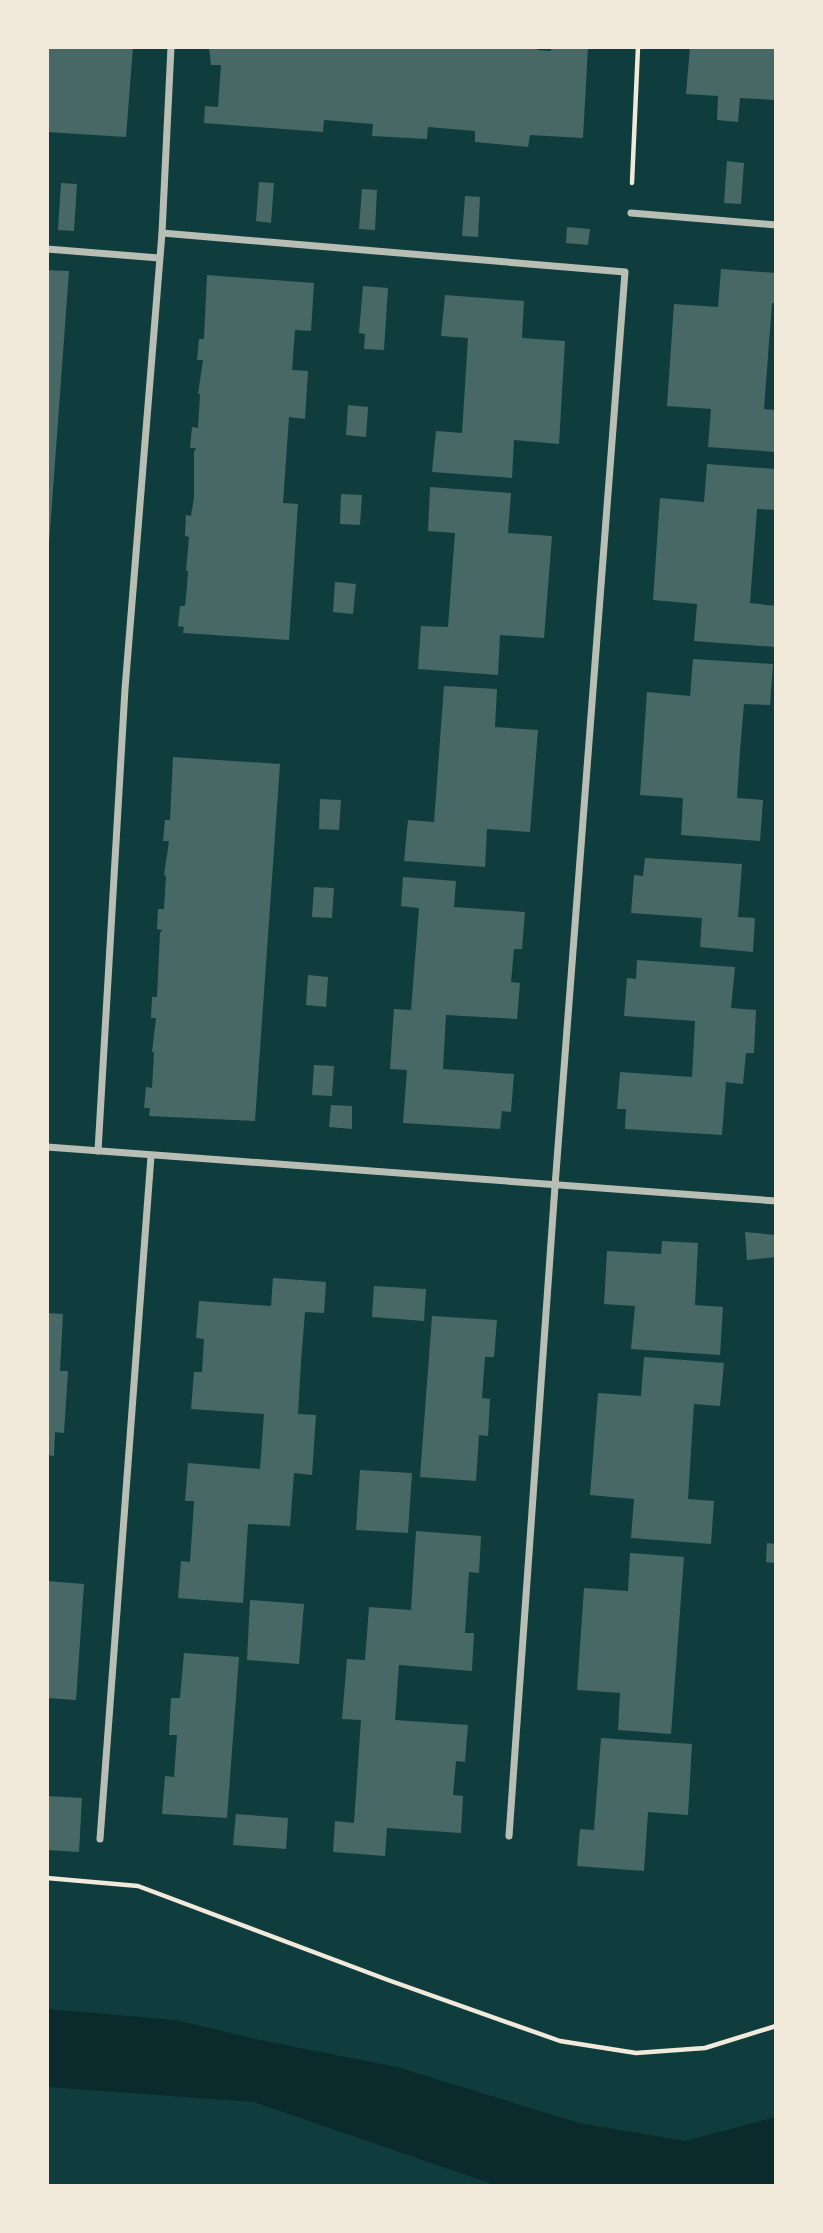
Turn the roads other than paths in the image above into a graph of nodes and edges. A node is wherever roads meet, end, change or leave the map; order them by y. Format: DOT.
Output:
graph roads {
  1 [pos="171,47"];
  2 [pos="631,213"];
  3 [pos="776,226"];
  4 [pos="162,233"];
  5 [pos="47,249"];
  6 [pos="159,258"];
  7 [pos="47,1147"];
  8 [pos="98,1150"];
  9 [pos="151,1156"];
  10 [pos="555,1186"];
  11 [pos="776,1201"];
  12 [pos="509,1836"];
  13 [pos="100,1839"];
  1 -- 4 [label="street"];
  2 -- 3 [label="street"];
  4 -- 6 [label="street"];
  4 -- 10 [label="street"];
  5 -- 6 [label="street"];
  6 -- 8 [label="street"];
  7 -- 8 [label="street"];
  8 -- 9 [label="street"];
  9 -- 10 [label="street"];
  9 -- 13 [label="street"];
  10 -- 11 [label="street"];
  10 -- 12 [label="street"];
}
